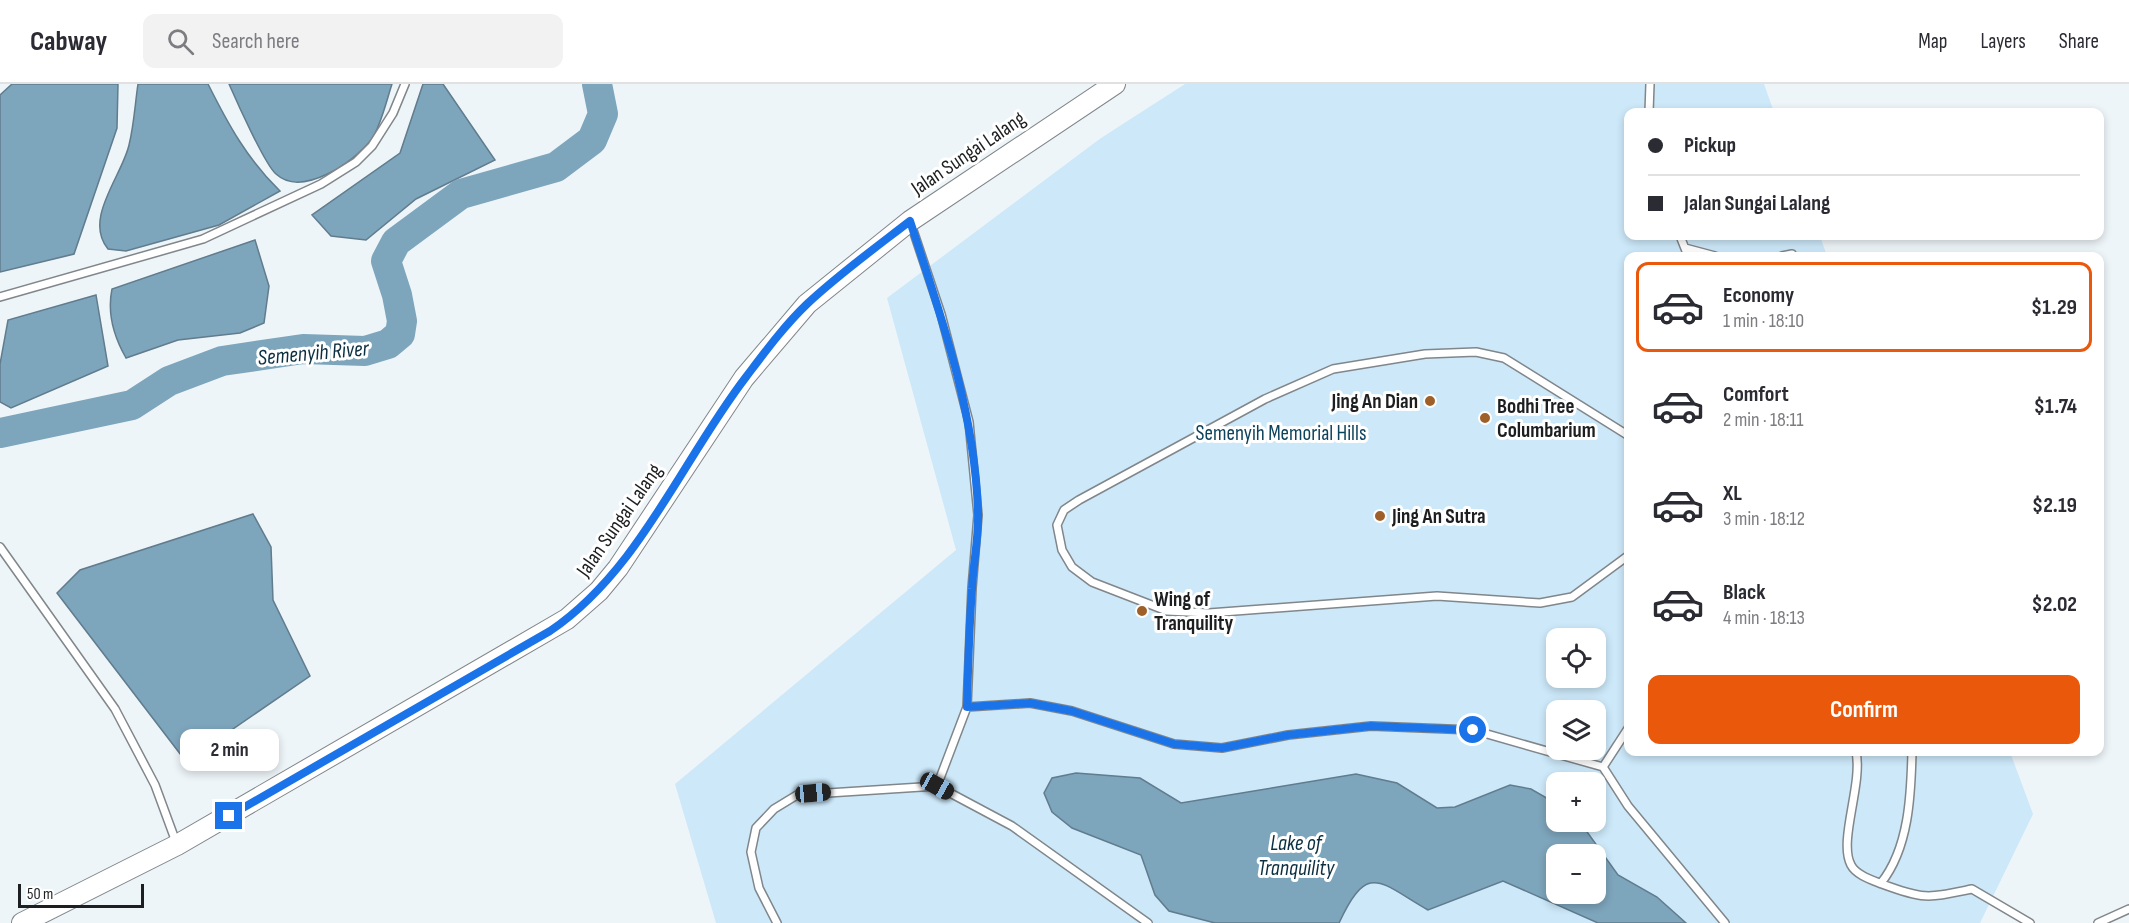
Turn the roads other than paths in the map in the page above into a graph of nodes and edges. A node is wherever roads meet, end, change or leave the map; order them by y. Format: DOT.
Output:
graph roads {
  1 [pos="405,84"];
  2 [pos="1115,84"];
  3 [pos="1650,84"];
  4 [pos="1649,108"];
  5 [pos="910,221"];
  6 [pos="1682,240"];
  7 [pos="1685,248"];
  8 [pos="1686,252"];
  9 [pos="1700,252"];
  10 [pos="0,297"];
  11 [pos="1624,433"];
  12 [pos="0,547"];
  13 [pos="1624,559"];
  14 [pos="967,707"];
  15 [pos="1624,736"];
  16 [pos="1857,756"];
  17 [pos="1912,756"];
  18 [pos="1603,767"];
  19 [pos="937,786"];
  20 [pos="177,845"];
  21 [pos="1881,883"];
  22 [pos="2129,909"];
  23 [pos="22,923"];
  24 [pos="777,923"];
  25 [pos="1148,923"];
  26 [pos="1725,923"];
  27 [pos="2030,923"];
  28 [pos="2098,923"];
  1 -- 10 [label="lane"];
  2 -- 5 [label="street, Jalan Sungai Lalang"];
  3 -- 4 [label="lane"];
  5 -- 14 [label="lane"];
  5 -- 20 [label="street, Jalan Sungai Lalang"];
  6 -- 7 [label="lane"];
  7 -- 8 [label="lane"];
  7 -- 9 [label="lane"];
  11 -- 13 [label="lane"];
  12 -- 20 [label="lane"];
  14 -- 18 [label="lane"];
  14 -- 19 [label="lane"];
  15 -- 18 [label="lane"];
  16 -- 21 [label="lane"];
  17 -- 21 [label="lane"];
  18 -- 26 [label="lane"];
  19 -- 24 [label="lane"];
  19 -- 25 [label="lane"];
  20 -- 23 [label="street, Jalan Sungai Lalang"];
  21 -- 27 [label="lane"];
  22 -- 28 [label="lane"];
}
